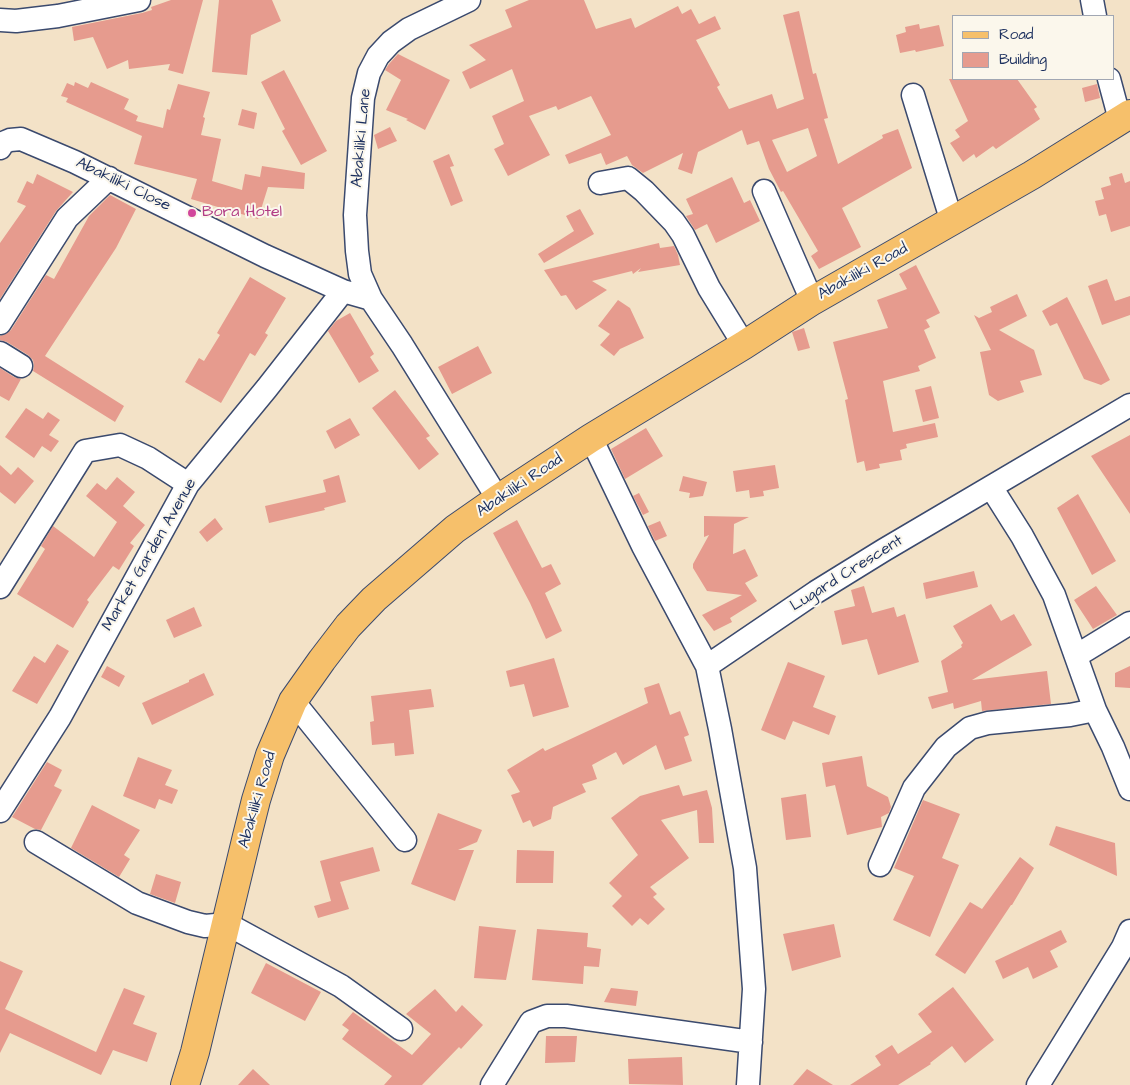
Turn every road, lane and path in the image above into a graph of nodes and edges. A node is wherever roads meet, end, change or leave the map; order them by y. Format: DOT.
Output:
graph roads {
  1 [pos="139,0"];
  2 [pos="470,0"];
  3 [pos="1092,0"];
  4 [pos="1095,15"];
  5 [pos="0,20"];
  6 [pos="1109,80"];
  7 [pos="913,95"];
  8 [pos="1125,117"];
  9 [pos="5,144"];
  10 [pos="108,178"];
  11 [pos="600,183"];
  12 [pos="764,191"];
  13 [pos="952,222"];
  14 [pos="343,291"];
  15 [pos="371,299"];
  16 [pos="812,301"];
  17 [pos="0,323"];
  18 [pos="744,345"];
  19 [pos="0,353"];
  20 [pos="21,366"];
  21 [pos="1130,405"];
  22 [pos="591,438"];
  23 [pos="188,484"];
  24 [pos="991,487"];
  25 [pos="498,499"];
  26 [pos="0,588"];
  27 [pos="1130,623"];
  28 [pos="1076,656"];
  29 [pos="707,666"];
  30 [pos="293,701"];
  31 [pos="1095,710"];
  32 [pos="1122,745"];
  33 [pos="1130,788"];
  34 [pos="0,811"];
  35 [pos="405,840"];
  36 [pos="36,842"];
  37 [pos="880,866"];
  38 [pos="227,924"];
  39 [pos="1130,931"];
  40 [pos="401,1029"];
  41 [pos="750,1042"];
  42 [pos="749,1084"];
  43 [pos="185,1085"];
  44 [pos="492,1085"];
  45 [pos="1038,1085"];
  1 -- 5 [label="street"];
  2 -- 15 [label="street, Abakiliki Lane"];
  3 -- 4 [label="street"];
  6 -- 8 [label="street"];
  7 -- 13 [label="street"];
  8 -- 13 [label="main road, Abakiliki Road"];
  9 -- 10 [label="street, Abakiliki Close"];
  10 -- 14 [label="street, Abakiliki Close"];
  10 -- 17 [label="street"];
  11 -- 18 [label="street"];
  12 -- 16 [label="street"];
  13 -- 16 [label="main road, Abakiliki Road"];
  14 -- 15 [label="street"];
  14 -- 23 [label="street, Market Garden Avenue"];
  15 -- 25 [label="street, Abakiliki Lane"];
  16 -- 18 [label="main road, Abakiliki Road"];
  18 -- 22 [label="main road, Abakiliki Road"];
  19 -- 20 [label="street"];
  21 -- 24 [label="street, Lugard Crescent"];
  22 -- 25 [label="main road, Abakiliki Road"];
  22 -- 29 [label="street"];
  23 -- 26 [label="street"];
  23 -- 34 [label="street, Market Garden Avenue"];
  24 -- 28 [label="street"];
  24 -- 29 [label="street, Lugard Crescent"];
  25 -- 30 [label="main road, Abakiliki Road"];
  27 -- 28 [label="street"];
  28 -- 31 [label="street"];
  29 -- 41 [label="street"];
  30 -- 35 [label="street"];
  30 -- 38 [label="main road, Abakiliki Road"];
  31 -- 32 [label="street"];
  31 -- 37 [label="street"];
  32 -- 33 [label="street"];
  36 -- 38 [label="street"];
  38 -- 40 [label="street"];
  38 -- 43 [label="main road, Abakiliki Road"];
  39 -- 45 [label="street"];
  41 -- 42 [label="street"];
  41 -- 44 [label="street"];
}
